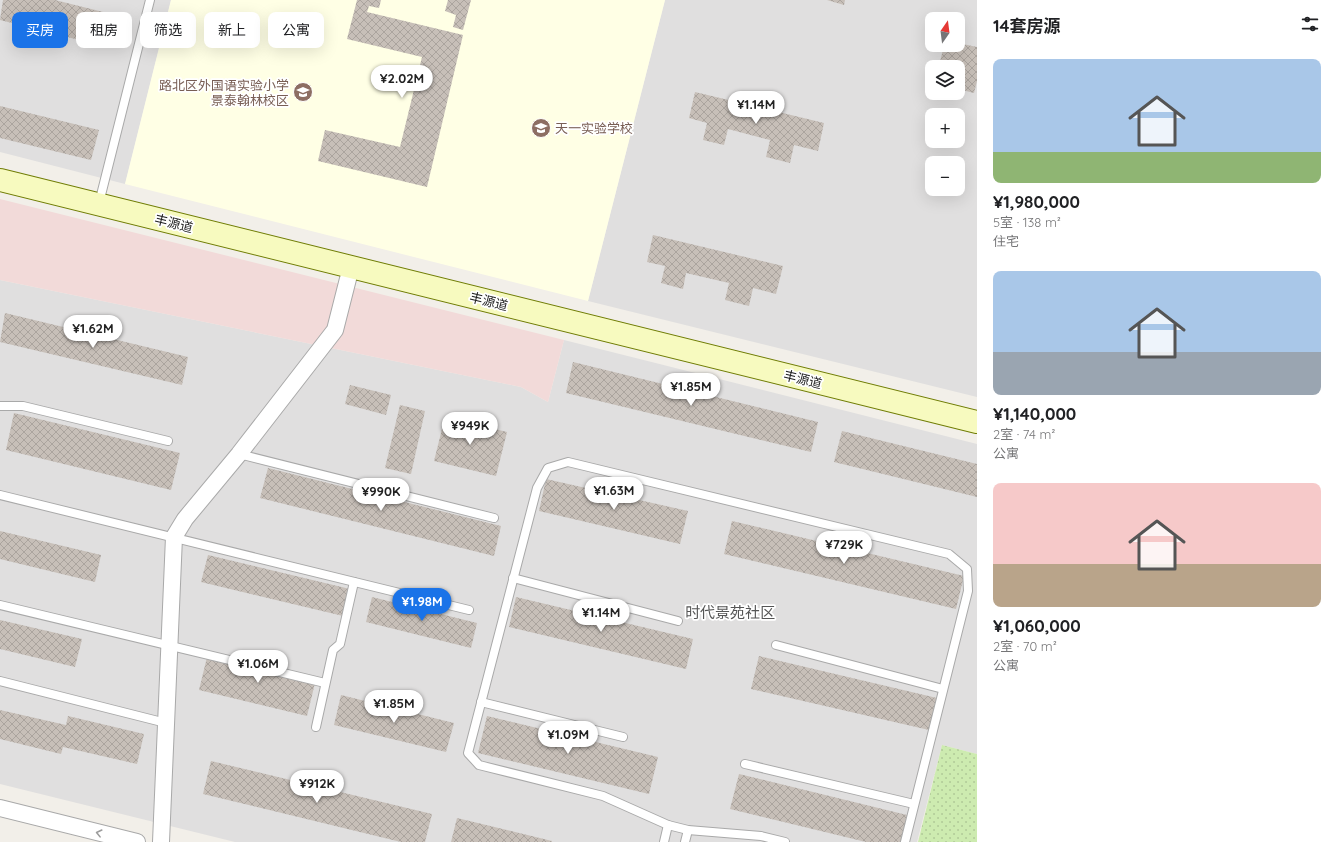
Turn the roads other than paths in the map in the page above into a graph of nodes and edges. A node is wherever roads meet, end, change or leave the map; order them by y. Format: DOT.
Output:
graph roads {
  1 [pos="150,0"];
  2 [pos="0,180"];
  3 [pos="99,204"];
  4 [pos="351,267"];
  5 [pos="0,405"];
  6 [pos="977,422"];
  7 [pos="168,441"];
  8 [pos="239,454"];
  9 [pos="0,495"];
  10 [pos="494,518"];
  11 [pos="174,537"];
  12 [pos="513,578"];
  13 [pos="354,582"];
  14 [pos="0,605"];
  15 [pos="469,610"];
  16 [pos="678,620"];
  17 [pos="170,645"];
  18 [pos="776,645"];
  19 [pos="0,680"];
  20 [pos="325,683"];
  21 [pos="943,689"];
  22 [pos="481,702"];
  23 [pos="166,723"];
  24 [pos="316,727"];
  25 [pos="623,737"];
  26 [pos="745,764"];
  27 [pos="914,804"];
  28 [pos="0,808"];
  29 [pos="668,825"];
  30 [pos="688,830"];
  31 [pos="137,842"];
  32 [pos="161,842"];
  33 [pos="664,842"];
  34 [pos="686,842"];
  35 [pos="785,842"];
  36 [pos="905,842"];
  1 -- 3 [label="lane"];
  2 -- 3 [label="street, 丰源道"];
  3 -- 4 [label="street, 丰源道"];
  4 -- 6 [label="street, 丰源道"];
  4 -- 8 [label="street"];
  5 -- 7 [label="lane"];
  8 -- 10 [label="lane"];
  8 -- 11 [label="street"];
  9 -- 11 [label="lane"];
  11 -- 13 [label="lane"];
  11 -- 17 [label="street"];
  12 -- 16 [label="lane"];
  12 -- 21 [label="lane"];
  12 -- 22 [label="lane"];
  13 -- 15 [label="lane"];
  13 -- 20 [label="lane"];
  14 -- 17 [label="lane"];
  17 -- 20 [label="lane"];
  17 -- 23 [label="street"];
  18 -- 21 [label="lane"];
  19 -- 23 [label="lane"];
  20 -- 24 [label="lane"];
  21 -- 27 [label="lane"];
  22 -- 25 [label="lane"];
  22 -- 29 [label="lane"];
  23 -- 32 [label="street"];
  26 -- 27 [label="lane"];
  27 -- 36 [label="lane"];
  31 -- 28 [label="street, one-way"];
  29 -- 30 [label="lane"];
  29 -- 33 [label="lane"];
  30 -- 34 [label="lane"];
  30 -- 35 [label="lane"];
}
